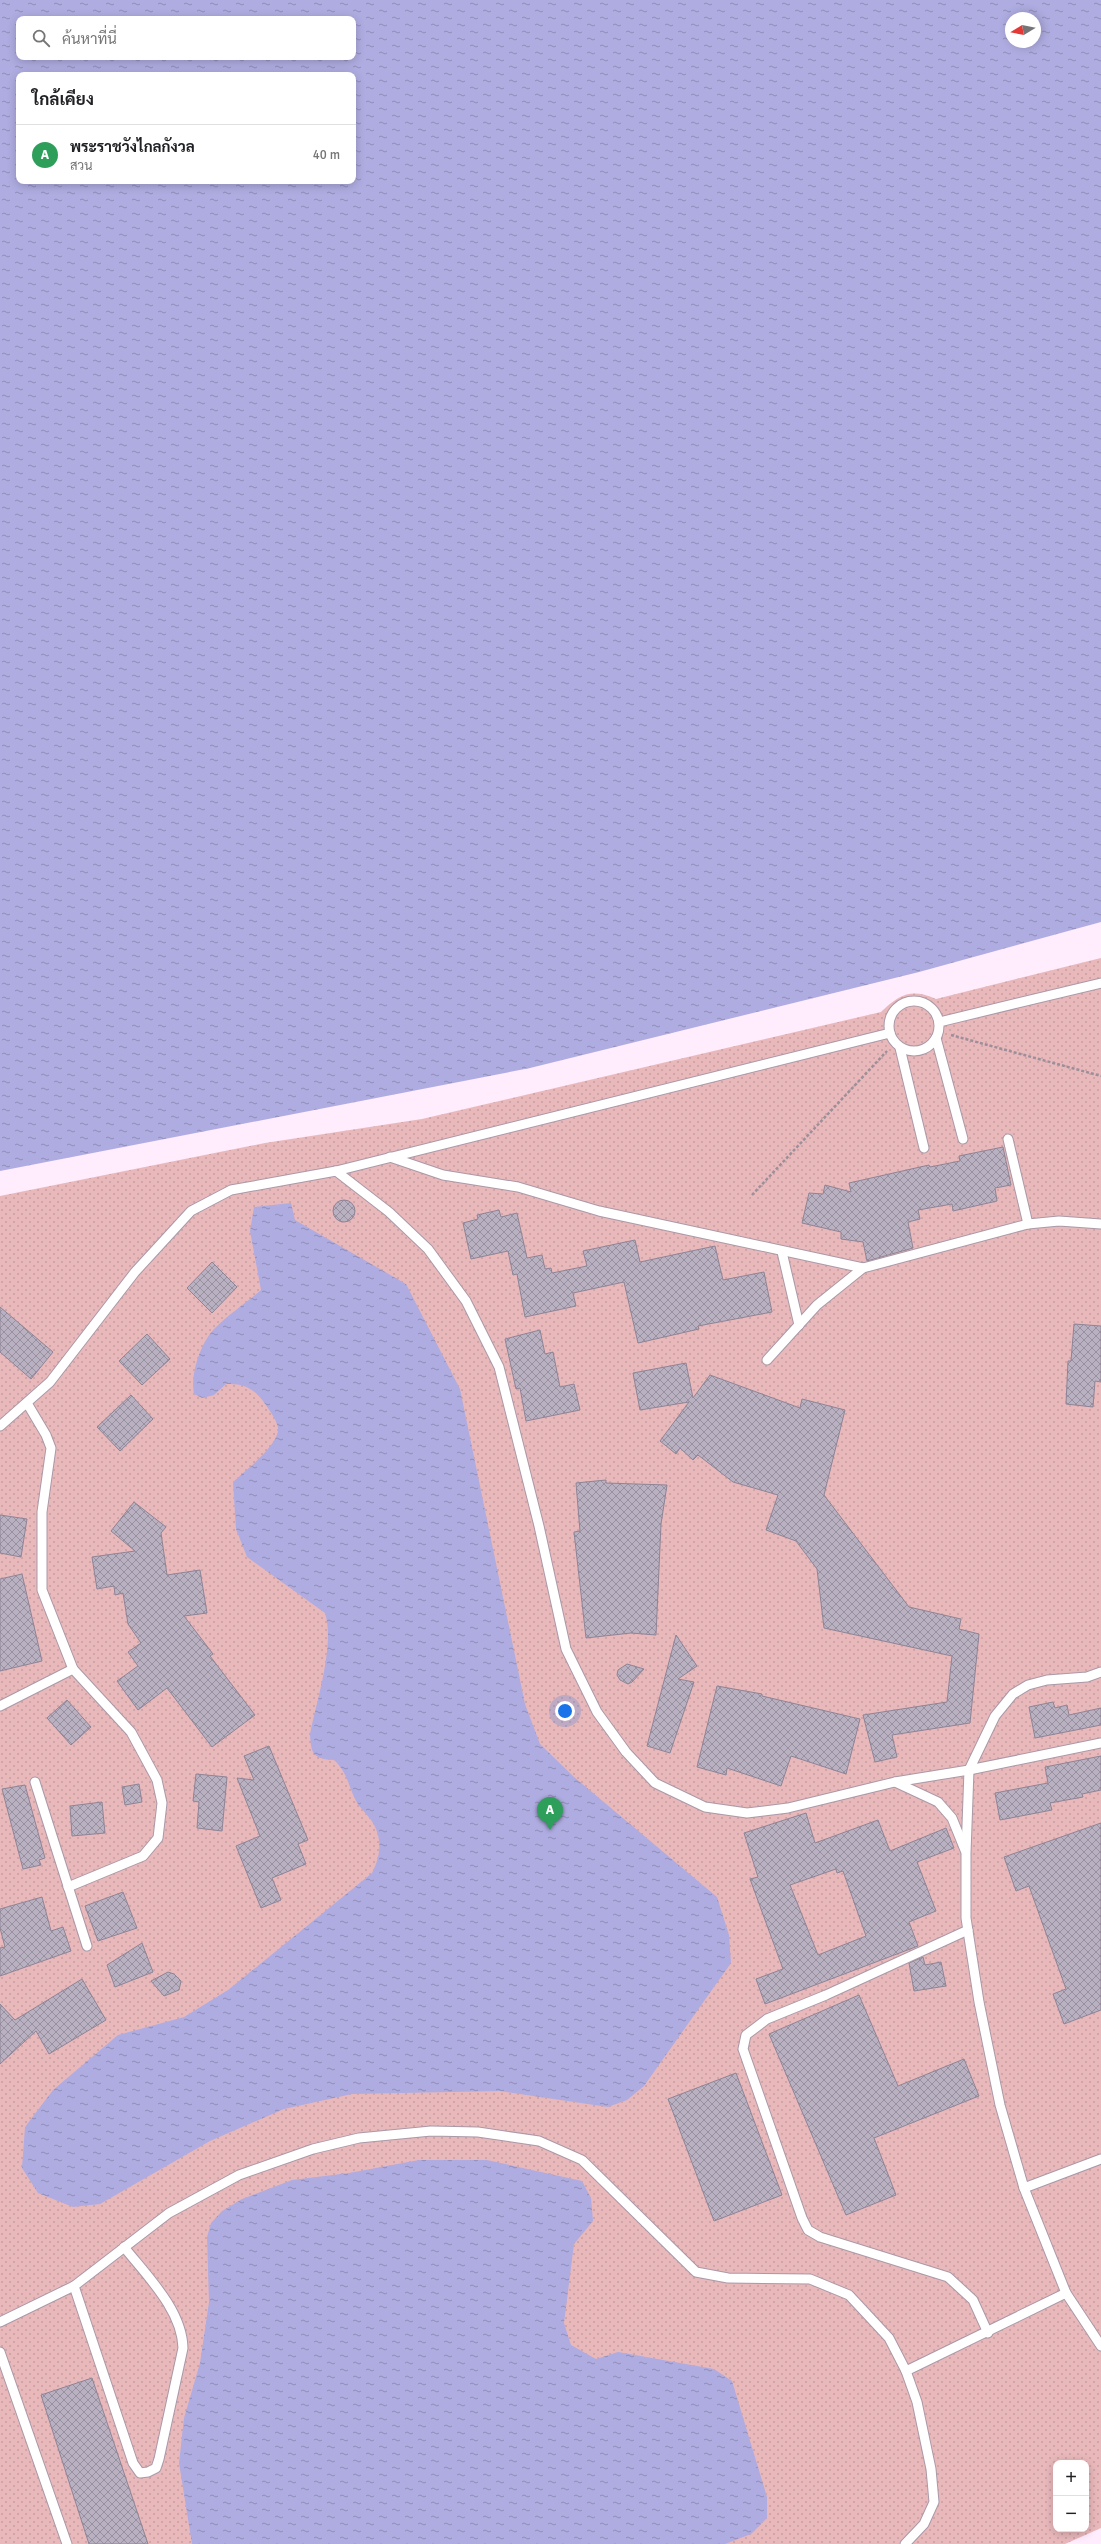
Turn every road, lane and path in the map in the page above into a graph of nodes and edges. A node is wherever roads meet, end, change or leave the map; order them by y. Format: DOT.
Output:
graph roads {
  1 [pos="1101,983"];
  2 [pos="938,1031"];
  3 [pos="890,1033"];
  4 [pos="897,1045"];
  5 [pos="1101,1076"];
  6 [pos="963,1139"];
  7 [pos="1008,1139"];
  8 [pos="924,1148"];
  9 [pos="390,1157"];
  10 [pos="336,1171"];
  11 [pos="752,1195"];
  12 [pos="1028,1224"];
  13 [pos="1101,1224"];
  14 [pos="782,1252"];
  15 [pos="863,1268"];
  16 [pos="799,1325"];
  17 [pos="767,1360"];
  18 [pos="27,1403"];
  19 [pos="0,1426"];
  20 [pos="73,1669"];
  21 [pos="1101,1672"];
  22 [pos="0,1706"];
  23 [pos="1101,1743"];
  24 [pos="969,1770"];
  25 [pos="35,1782"];
  26 [pos="895,1782"];
  27 [pos="966,1853"];
  28 [pos="68,1887"];
  29 [pos="968,1930"];
  30 [pos="87,1946"];
  31 [pos="1101,2159"];
  32 [pos="1024,2188"];
  33 [pos="124,2247"];
  34 [pos="74,2286"];
  35 [pos="1066,2294"];
  36 [pos="0,2322"];
  37 [pos="985,2334"];
  38 [pos="1101,2346"];
  39 [pos="0,2352"];
  40 [pos="906,2371"];
  41 [pos="67,2544"];
  42 [pos="905,2544"];
  1 -- 2 [label="lane"];
  2 -- 3 [label="lane"];
  2 -- 4 [label="lane"];
  2 -- 5 [label="path"];
  2 -- 6 [label="lane"];
  3 -- 4 [label="lane"];
  3 -- 9 [label="lane"];
  4 -- 8 [label="lane"];
  4 -- 11 [label="path"];
  7 -- 12 [label="lane"];
  9 -- 10 [label="lane"];
  9 -- 14 [label="lane"];
  10 -- 18 [label="lane"];
  10 -- 26 [label="lane"];
  12 -- 13 [label="lane"];
  12 -- 15 [label="lane"];
  14 -- 15 [label="lane"];
  14 -- 16 [label="lane"];
  15 -- 16 [label="lane"];
  16 -- 17 [label="lane"];
  18 -- 19 [label="lane"];
  18 -- 20 [label="lane"];
  20 -- 22 [label="lane"];
  20 -- 28 [label="lane"];
  21 -- 24 [label="lane"];
  23 -- 24 [label="lane"];
  24 -- 26 [label="lane"];
  24 -- 27 [label="lane"];
  25 -- 28 [label="lane"];
  26 -- 27 [label="lane"];
  27 -- 29 [label="lane"];
  28 -- 30 [label="lane"];
  29 -- 32 [label="lane"];
  29 -- 37 [label="lane"];
  31 -- 32 [label="lane"];
  32 -- 35 [label="lane"];
  33 -- 34 [label="lane"];
  33 -- 34 [label="lane"];
  33 -- 40 [label="lane"];
  34 -- 36 [label="lane"];
  35 -- 37 [label="lane"];
  35 -- 38 [label="lane"];
  37 -- 40 [label="lane"];
  39 -- 41 [label="lane"];
  40 -- 42 [label="lane"];
}
